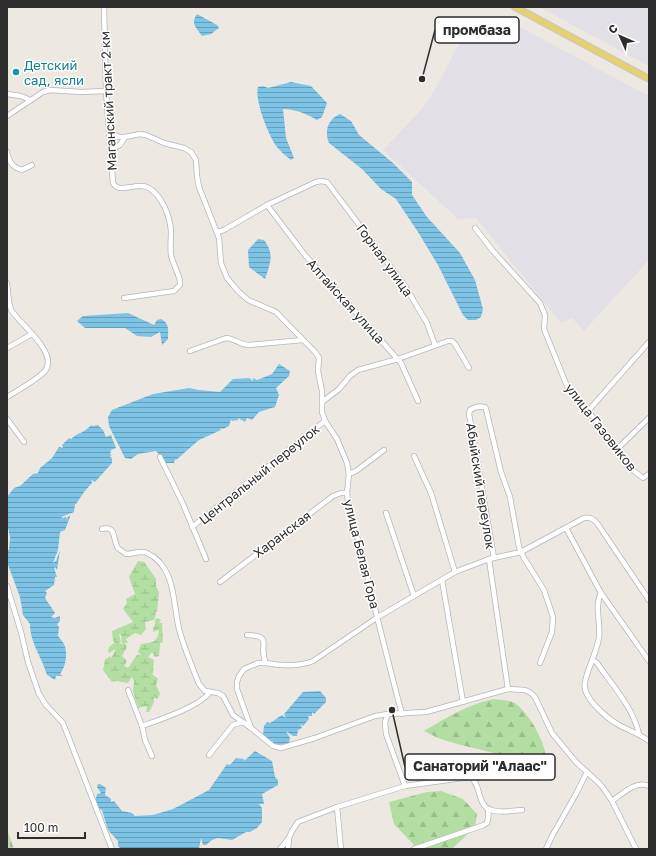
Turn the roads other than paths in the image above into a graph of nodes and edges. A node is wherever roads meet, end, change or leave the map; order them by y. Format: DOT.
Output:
graph roads {
  1 [pos="104,7"];
  2 [pos="515,7"];
  3 [pos="649,79"];
  4 [pos="106,91"];
  5 [pos="7,94"];
  6 [pos="30,100"];
  7 [pos="7,116"];
  8 [pos="109,132"];
  9 [pos="125,137"];
  10 [pos="110,150"];
  11 [pos="7,152"];
  12 [pos="32,165"];
  13 [pos="267,205"];
  14 [pos="475,228"];
  15 [pos="217,232"];
  16 [pos="7,283"];
  17 [pos="124,298"];
  18 [pos="32,334"];
  19 [pos="303,340"];
  20 [pos="649,342"];
  21 [pos="435,345"];
  22 [pos="7,348"];
  23 [pos="190,351"];
  24 [pos="398,359"];
  25 [pos="469,368"];
  26 [pos="7,397"];
  27 [pos="418,401"];
  28 [pos="322,402"];
  29 [pos="588,411"];
  30 [pos="649,418"];
  31 [pos="7,419"];
  32 [pos="325,421"];
  33 [pos="24,442"];
  34 [pos="384,450"];
  35 [pos="616,450"];
  36 [pos="414,456"];
  37 [pos="160,457"];
  38 [pos="349,474"];
  39 [pos="649,474"];
  40 [pos="347,492"];
  41 [pos="386,513"];
  42 [pos="192,527"];
  43 [pos="566,528"];
  44 [pos="102,529"];
  45 [pos="521,552"];
  46 [pos="206,559"];
  47 [pos="492,559"];
  48 [pos="455,572"];
  49 [pos="442,580"];
  50 [pos="220,582"];
  51 [pos="7,586"];
  52 [pos="601,593"];
  53 [pos="414,596"];
  54 [pos="649,600"];
  55 [pos="378,617"];
  56 [pos="247,635"];
  57 [pos="593,660"];
  58 [pos="649,661"];
  59 [pos="266,663"];
  60 [pos="540,663"];
  61 [pos="508,689"];
  62 [pos="128,690"];
  63 [pos="210,692"];
  64 [pos="463,702"];
  65 [pos="388,714"];
  66 [pos="402,714"];
  67 [pos="243,722"];
  68 [pos="142,726"];
  69 [pos="251,728"];
  70 [pos="639,734"];
  71 [pos="649,741"];
  72 [pos="209,755"];
  73 [pos="152,756"];
  74 [pos="588,772"];
  75 [pos="405,786"];
  76 [pos="649,786"];
  77 [pos="612,801"];
  78 [pos="337,807"];
  79 [pos="488,809"];
  80 [pos="522,810"];
  81 [pos="289,838"];
  82 [pos="112,849"];
  83 [pos="280,849"];
  84 [pos="288,849"];
  85 [pos="341,849"];
  86 [pos="414,849"];
  87 [pos="546,849"];
  88 [pos="636,849"];
  1 -- 4 [label="street, Маганский тракт 2 км"];
  2 -- 3 [label="main road"];
  4 -- 6 [label="street"];
  4 -- 8 [label="street, Маганский тракт 2 км"];
  5 -- 6 [label="street"];
  6 -- 7 [label="street"];
  8 -- 9 [label="street, улица Белая Гора"];
  8 -- 10 [label="street, Маганский тракт 2 км"];
  9 -- 10 [label="street"];
  9 -- 15 [label="street, улица Белая Гора"];
  10 -- 17 [label="street, Маганский тракт 2 км"];
  11 -- 12 [label="street"];
  13 -- 15 [label="street"];
  13 -- 21 [label="street, Горная улица"];
  13 -- 24 [label="street, Алтайская улица"];
  14 -- 29 [label="street, улица Газовиков"];
  15 -- 19 [label="street, улица Белая Гора"];
  16 -- 18 [label="street"];
  18 -- 22 [label="street"];
  18 -- 26 [label="street"];
  19 -- 23 [label="street"];
  19 -- 28 [label="street, улица Белая Гора"];
  20 -- 29 [label="street"];
  21 -- 24 [label="street"];
  21 -- 25 [label="street"];
  24 -- 27 [label="street, Алтайская улица"];
  24 -- 28 [label="street"];
  28 -- 32 [label="street, улица Белая Гора"];
  29 -- 35 [label="street, улица Газовиков"];
  30 -- 35 [label="street"];
  31 -- 33 [label="street"];
  32 -- 38 [label="street, улица Белая Гора"];
  32 -- 42 [label="street, Центральный переулок"];
  34 -- 38 [label="street"];
  35 -- 39 [label="street, улица Газовиков"];
  36 -- 48 [label="street"];
  37 -- 42 [label="street"];
  38 -- 40 [label="street, улица Белая Гора"];
  40 -- 50 [label="street, Харанская"];
  40 -- 55 [label="street, улица Белая Гора"];
  41 -- 53 [label="street"];
  42 -- 46 [label="street"];
  43 -- 45 [label="street"];
  43 -- 52 [label="street"];
  43 -- 54 [label="street"];
  44 -- 63 [label="street"];
  45 -- 47 [label="street"];
  45 -- 47 [label="street, Абыйский переулок"];
  45 -- 60 [label="street"];
  47 -- 48 [label="street"];
  47 -- 61 [label="street, Абыйский переулок"];
  48 -- 49 [label="street"];
  49 -- 53 [label="street"];
  49 -- 64 [label="street"];
  51 -- 82 [label="street"];
  52 -- 57 [label="street"];
  52 -- 58 [label="street"];
  53 -- 55 [label="street"];
  55 -- 59 [label="street"];
  55 -- 66 [label="street, улица Белая Гора"];
  56 -- 59 [label="street"];
  57 -- 70 [label="street"];
  57 -- 70 [label="street"];
  59 -- 69 [label="street"];
  61 -- 64 [label="street"];
  61 -- 74 [label="street"];
  62 -- 68 [label="street"];
  63 -- 67 [label="street"];
  63 -- 68 [label="street"];
  64 -- 66 [label="street"];
  65 -- 66 [label="street"];
  65 -- 69 [label="street"];
  65 -- 75 [label="street"];
  67 -- 69 [label="street"];
  67 -- 72 [label="street"];
  68 -- 73 [label="street"];
  70 -- 71 [label="street"];
  74 -- 77 [label="street"];
  74 -- 87 [label="street"];
  75 -- 78 [label="street"];
  75 -- 79 [label="street"];
  76 -- 77 [label="street"];
  77 -- 88 [label="street"];
  78 -- 81 [label="street"];
  78 -- 85 [label="street"];
  79 -- 80 [label="street"];
  79 -- 86 [label="street"];
  81 -- 83 [label="street"];
  81 -- 84 [label="street"];
}
